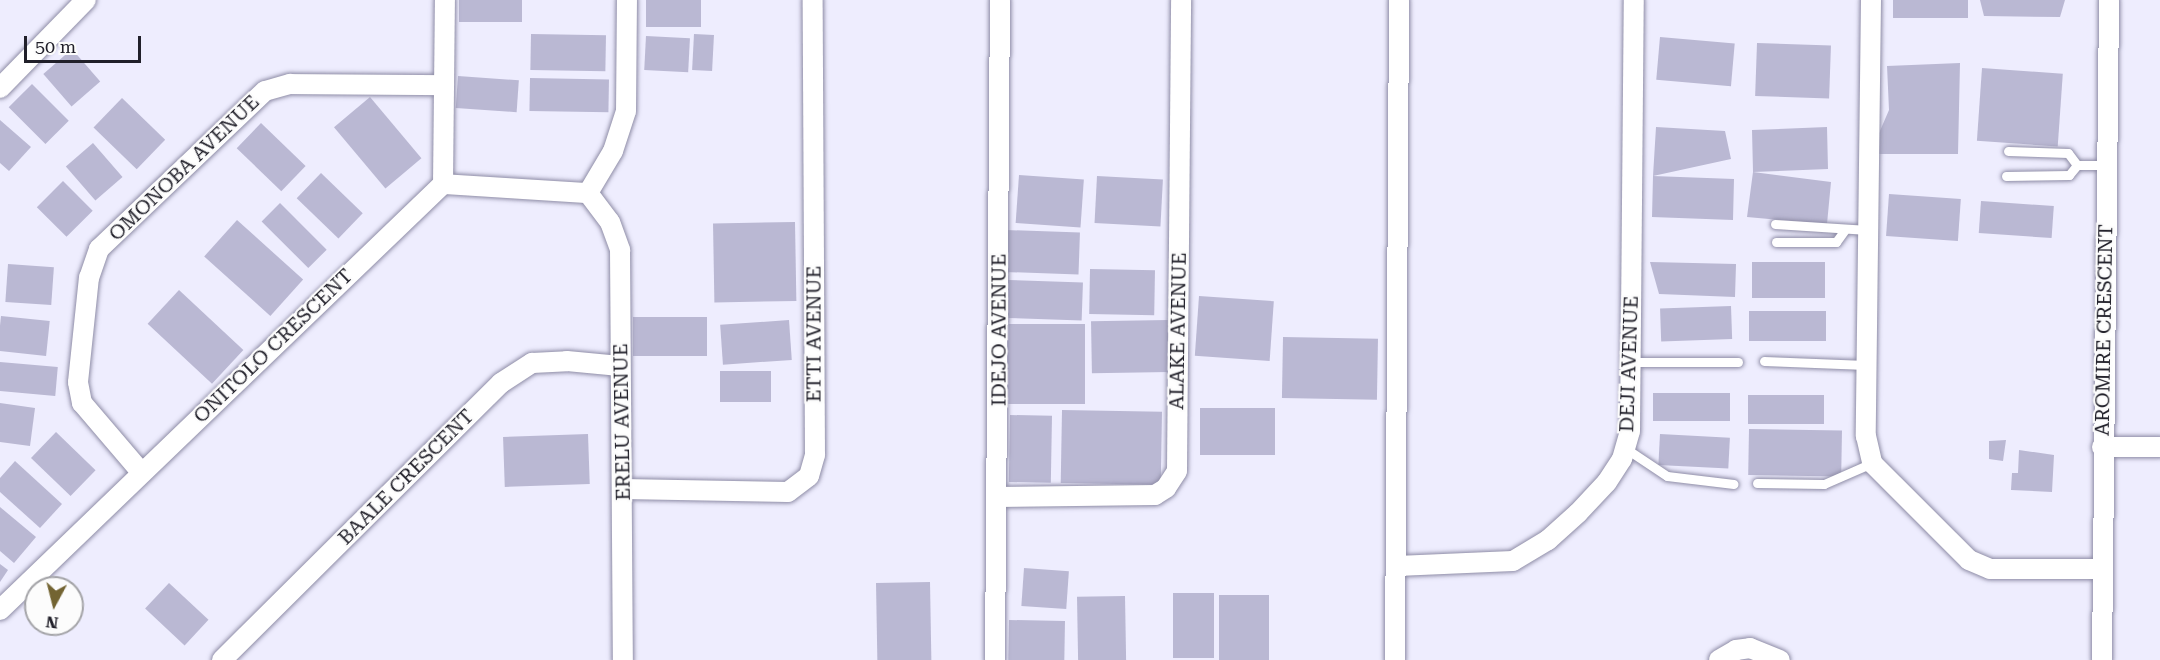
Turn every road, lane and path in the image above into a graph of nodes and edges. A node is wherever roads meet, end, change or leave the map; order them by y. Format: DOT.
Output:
graph roads {
  1 [pos="86,0"];
  2 [pos="445,0"];
  3 [pos="627,0"];
  4 [pos="813,0"];
  5 [pos="1000,0"];
  6 [pos="1181,0"];
  7 [pos="1399,0"];
  8 [pos="1634,0"];
  9 [pos="1871,0"];
  10 [pos="2109,0"];
  11 [pos="444,85"];
  12 [pos="0,88"];
  13 [pos="2008,151"];
  14 [pos="2078,165"];
  15 [pos="2107,165"];
  16 [pos="2006,176"];
  17 [pos="443,184"];
  18 [pos="588,193"];
  19 [pos="1775,224"];
  20 [pos="1868,230"];
  21 [pos="1844,231"];
  22 [pos="1776,242"];
  23 [pos="1764,361"];
  24 [pos="1631,362"];
  25 [pos="1738,362"];
  26 [pos="1866,365"];
  27 [pos="620,366"];
  28 [pos="2102,447"];
  29 [pos="2160,447"];
  30 [pos="1625,448"];
  31 [pos="1872,463"];
  32 [pos="141,472"];
  33 [pos="1757,483"];
  34 [pos="1734,484"];
  35 [pos="623,489"];
  36 [pos="998,497"];
  37 [pos="1397,566"];
  38 [pos="2102,569"];
  39 [pos="0,610"];
  40 [pos="222,660"];
  41 [pos="623,660"];
  42 [pos="995,660"];
  43 [pos="1395,660"];
  44 [pos="1719,660"];
  45 [pos="1780,660"];
  46 [pos="2102,660"];
  1 -- 12 [label="street"];
  2 -- 11 [label="street"];
  3 -- 18 [label="street"];
  4 -- 35 [label="street, ETTI AVENUE"];
  5 -- 36 [label="street, IDEJO AVENUE"];
  6 -- 36 [label="street, ALAKE AVENUE"];
  7 -- 37 [label="street"];
  8 -- 24 [label="street, DEJI AVENUE"];
  9 -- 20 [label="street"];
  10 -- 15 [label="street, AROMIRE CRESCENT"];
  11 -- 17 [label="street"];
  11 -- 32 [label="street, OMONOBA AVENUE"];
  13 -- 14 [label="lane"];
  14 -- 15 [label="lane"];
  14 -- 16 [label="lane"];
  15 -- 28 [label="street, AROMIRE CRESCENT"];
  17 -- 18 [label="street"];
  17 -- 32 [label="street, ONITOLO CRESCENT"];
  18 -- 27 [label="street, ERELU AVENUE"];
  19 -- 21 [label="lane"];
  20 -- 21 [label="lane"];
  20 -- 26 [label="street"];
  21 -- 22 [label="lane"];
  23 -- 26 [label="lane"];
  24 -- 25 [label="lane"];
  24 -- 30 [label="street, DEJI AVENUE"];
  26 -- 31 [label="street"];
  27 -- 35 [label="street, ERELU AVENUE"];
  27 -- 40 [label="street, BAALE CRESCENT"];
  28 -- 29 [label="street"];
  28 -- 38 [label="street, AROMIRE CRESCENT"];
  30 -- 34 [label="lane"];
  30 -- 37 [label="street, DEJI AVENUE"];
  31 -- 33 [label="lane"];
  31 -- 38 [label="street"];
  32 -- 39 [label="street, ONITOLO CRESCENT"];
  35 -- 41 [label="street, ERELU AVENUE"];
  36 -- 42 [label="street, IDEJO AVENUE"];
  37 -- 43 [label="street"];
  38 -- 46 [label="street, AROMIRE CRESCENT"];
  44 -- 45 [label="street"];
}
